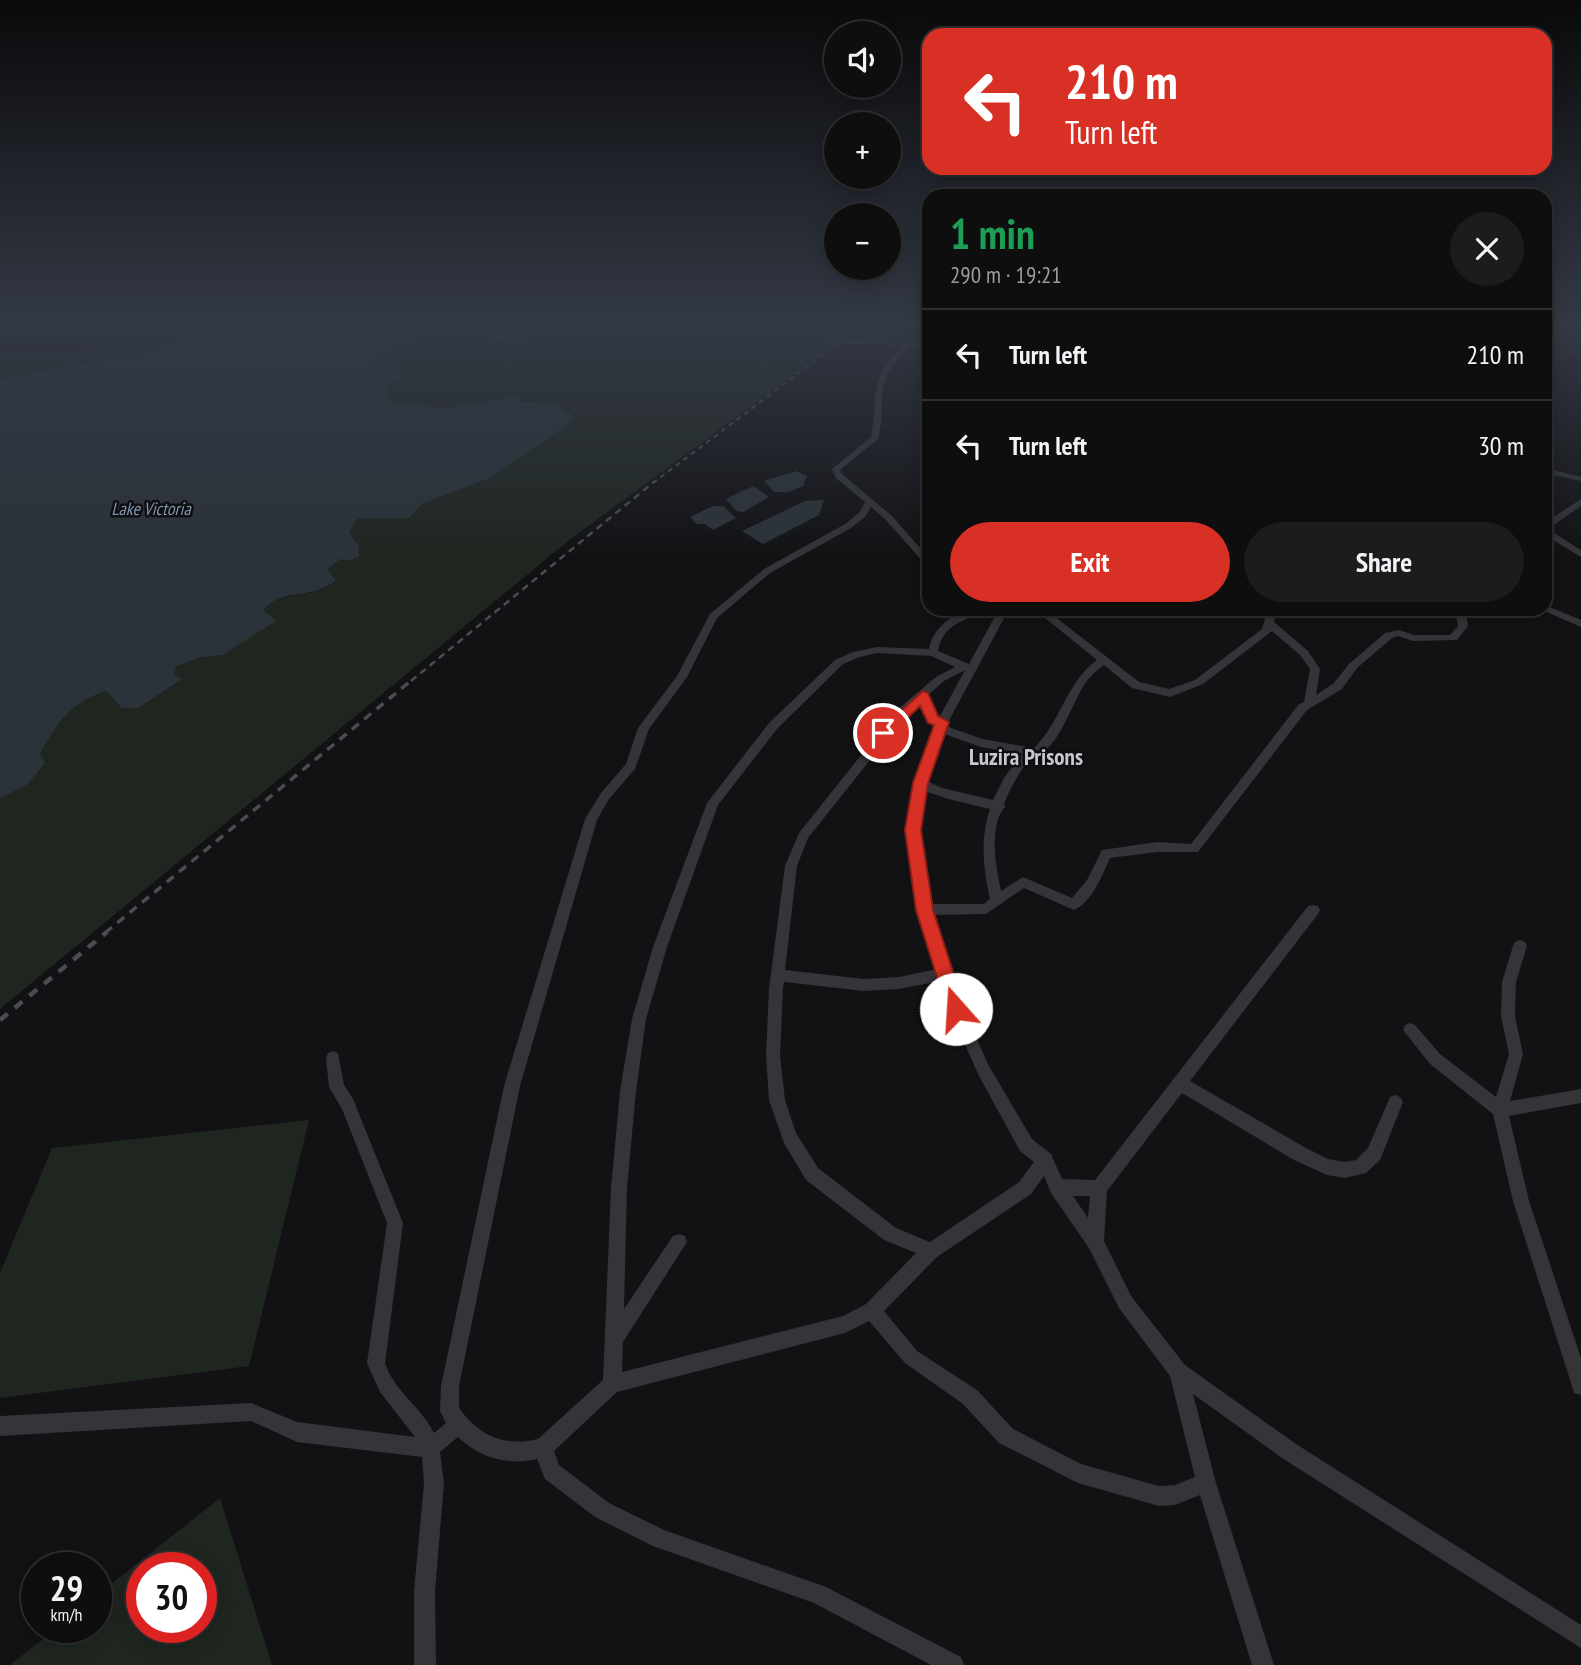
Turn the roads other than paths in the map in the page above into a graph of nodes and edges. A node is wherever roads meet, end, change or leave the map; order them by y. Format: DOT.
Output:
graph roads {
  1 [pos="877,404"];
  2 [pos="1552,472"];
  3 [pos="1581,479"];
  4 [pos="870,502"];
  5 [pos="1581,502"];
  6 [pos="1552,524"];
  7 [pos="1552,534"];
  8 [pos="1581,554"];
  9 [pos="922,555"];
  10 [pos="1552,611"];
  11 [pos="965,616"];
  12 [pos="999,616"];
  13 [pos="1048,616"];
  14 [pos="1272,616"];
  15 [pos="1461,616"];
  16 [pos="1270,624"];
  17 [pos="1581,624"];
  18 [pos="933,653"];
  19 [pos="1104,660"];
  20 [pos="966,666"];
  21 [pos="923,696"];
  22 [pos="1309,702"];
  23 [pos="941,725"];
  24 [pos="1014,748"];
  25 [pos="1030,752"];
  26 [pos="1017,767"];
  27 [pos="921,783"];
  28 [pos="999,807"];
  29 [pos="997,900"];
  30 [pos="925,910"];
  31 [pos="1313,910"];
  32 [pos="1520,946"];
  33 [pos="944,974"];
  34 [pos="777,975"];
  35 [pos="1410,1030"];
  36 [pos="333,1058"];
  37 [pos="1181,1084"];
  38 [pos="1581,1096"];
  39 [pos="1395,1102"];
  40 [pos="1500,1110"];
  41 [pos="1045,1160"];
  42 [pos="1057,1186"];
  43 [pos="1098,1188"];
  44 [pos="678,1242"];
  45 [pos="1095,1242"];
  46 [pos="931,1251"];
  47 [pos="872,1310"];
  48 [pos="614,1338"];
  49 [pos="1178,1371"];
  50 [pos="612,1384"];
  51 [pos="1581,1386"];
  52 [pos="458,1425"];
  53 [pos="0,1426"];
  54 [pos="430,1448"];
  55 [pos="543,1448"];
  56 [pos="1206,1483"];
  57 [pos="1581,1637"];
  58 [pos="425,1665"];
  59 [pos="953,1665"];
  60 [pos="1264,1665"];
  1 -- 4 [label="street"];
  2 -- 3 [label="street"];
  4 -- 9 [label="street"];
  4 -- 52 [label="street"];
  5 -- 6 [label="street"];
  7 -- 8 [label="street"];
  10 -- 17 [label="street"];
  11 -- 18 [label="street"];
  12 -- 20 [label="street"];
  13 -- 19 [label="street"];
  14 -- 16 [label="street"];
  15 -- 22 [label="street"];
  16 -- 19 [label="street"];
  16 -- 22 [label="street"];
  18 -- 20 [label="street"];
  18 -- 48 [label="street"];
  19 -- 25 [label="street"];
  20 -- 21 [label="street"];
  20 -- 23 [label="street"];
  21 -- 23 [label="street"];
  21 -- 34 [label="street"];
  22 -- 29 [label="street"];
  23 -- 24 [label="street"];
  23 -- 27 [label="street"];
  24 -- 25 [label="street"];
  24 -- 26 [label="street"];
  25 -- 26 [label="street"];
  26 -- 28 [label="street"];
  27 -- 28 [label="street"];
  27 -- 30 [label="street"];
  28 -- 29 [label="street"];
  29 -- 30 [label="street"];
  30 -- 33 [label="street"];
  31 -- 37 [label="street"];
  32 -- 40 [label="street"];
  33 -- 34 [label="street"];
  33 -- 41 [label="street"];
  34 -- 46 [label="street"];
  35 -- 40 [label="street"];
  36 -- 54 [label="street"];
  37 -- 39 [label="street"];
  37 -- 43 [label="street"];
  38 -- 40 [label="street"];
  40 -- 51 [label="street"];
  41 -- 42 [label="street"];
  41 -- 46 [label="street"];
  42 -- 43 [label="street"];
  42 -- 45 [label="street"];
  43 -- 45 [label="street"];
  44 -- 48 [label="street"];
  45 -- 49 [label="street"];
  46 -- 47 [label="street"];
  47 -- 50 [label="street"];
  47 -- 56 [label="street"];
  48 -- 50 [label="street"];
  49 -- 56 [label="street"];
  49 -- 57 [label="street"];
  50 -- 55 [label="street"];
  52 -- 54 [label="street"];
  52 -- 55 [label="street"];
  53 -- 54 [label="street"];
  54 -- 58 [label="street"];
  55 -- 59 [label="street"];
  56 -- 60 [label="street"];
}
